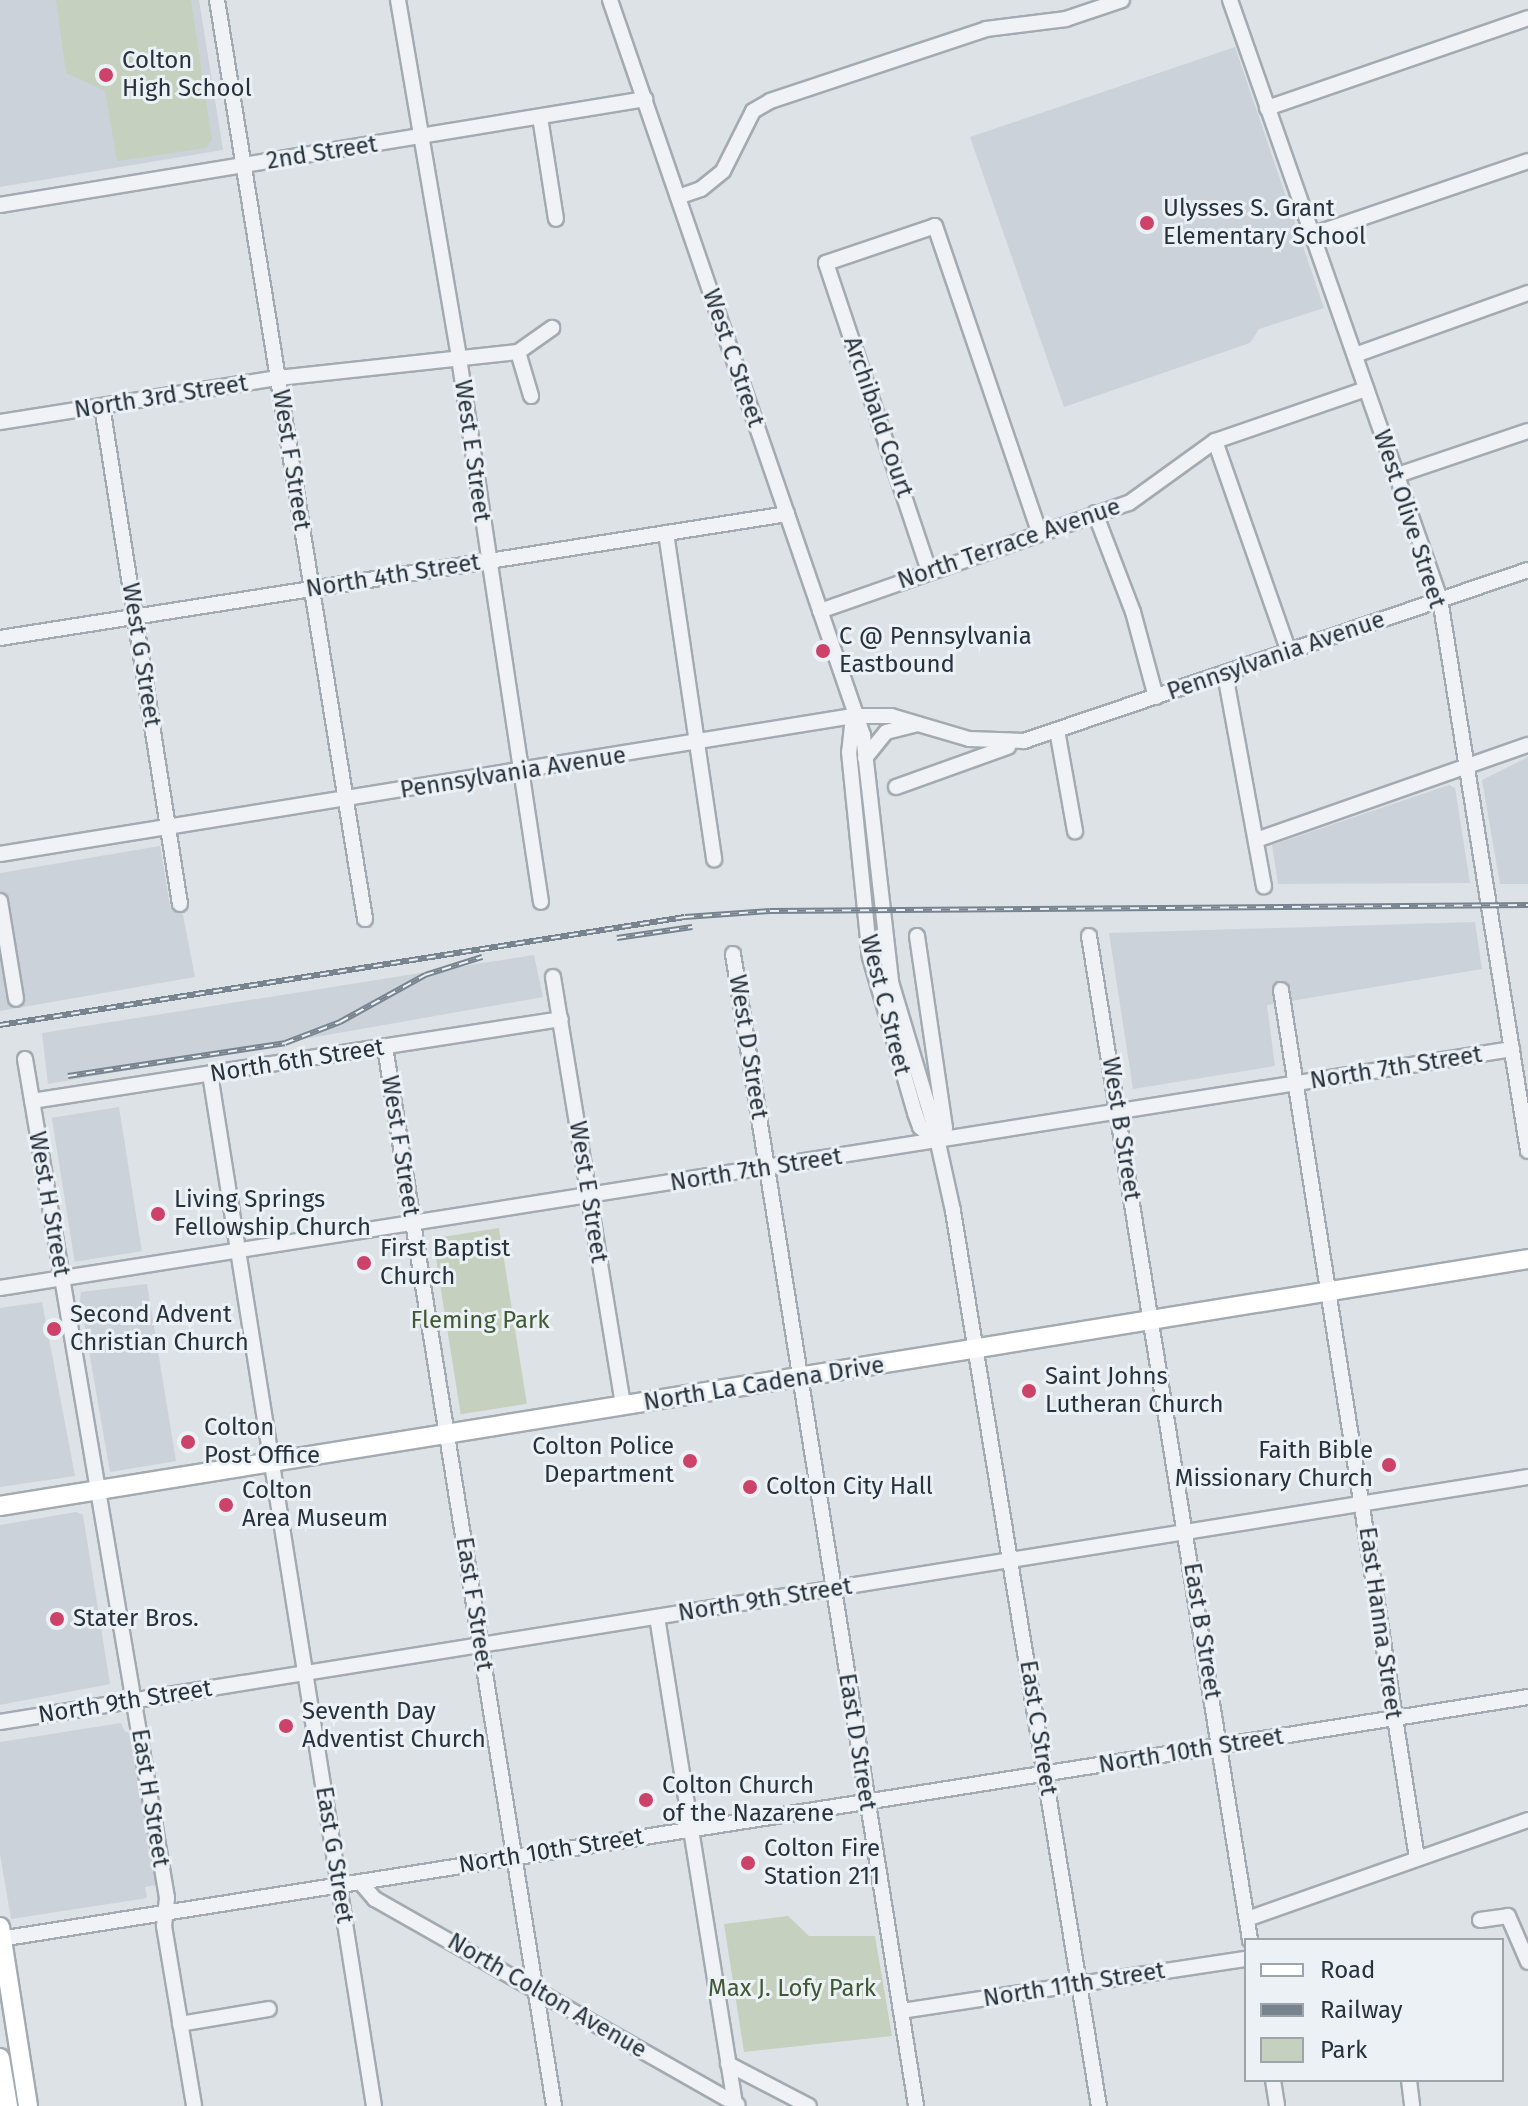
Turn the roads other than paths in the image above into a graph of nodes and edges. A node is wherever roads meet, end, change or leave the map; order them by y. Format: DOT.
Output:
graph roads {
  1 [pos="217,0"];
  2 [pos="398,0"];
  3 [pos="1122,0"];
  4 [pos="1230,0"];
  5 [pos="612,1"];
  6 [pos="1528,18"];
  7 [pos="645,99"];
  8 [pos="1267,108"];
  9 [pos="540,117"];
  10 [pos="421,137"];
  11 [pos="1528,161"];
  12 [pos="243,165"];
  13 [pos="678,197"];
  14 [pos="0,205"];
  15 [pos="556,219"];
  16 [pos="1311,235"];
  17 [pos="1528,293"];
  18 [pos="552,328"];
  19 [pos="518,352"];
  20 [pos="1355,355"];
  21 [pos="459,358"];
  22 [pos="278,378"];
  23 [pos="1366,389"];
  24 [pos="531,396"];
  25 [pos="102,406"];
  26 [pos="0,422"];
  27 [pos="1528,431"];
  28 [pos="1215,441"];
  29 [pos="1395,476"];
  30 [pos="1095,513"];
  31 [pos="787,514"];
  32 [pos="1039,532"];
  33 [pos="666,533"];
  34 [pos="487,561"];
  35 [pos="1528,570"];
  36 [pos="929,571"];
  37 [pos="311,589"];
  38 [pos="1440,599"];
  39 [pos="820,611"];
  40 [pos="135,617"];
  41 [pos="0,638"];
  42 [pos="1289,652"];
  43 [pos="1225,674"];
  44 [pos="1156,697"];
  45 [pos="853,716"];
  46 [pos="918,724"];
  47 [pos="1057,730"];
  48 [pos="1024,741"];
  49 [pos="700,742"];
  50 [pos="1528,745"];
  51 [pos="865,758"];
  52 [pos="1466,767"];
  53 [pos="520,771"];
  54 [pos="896,787"];
  55 [pos="347,800"];
  56 [pos="168,830"];
  57 [pos="1075,831"];
  58 [pos="1256,840"];
  59 [pos="0,854"];
  60 [pos="714,859"];
  61 [pos="1264,886"];
  62 [pos="0,901"];
  63 [pos="541,902"];
  64 [pos="180,904"];
  65 [pos="365,919"];
  66 [pos="917,936"];
  67 [pos="1089,936"];
  68 [pos="733,954"];
  69 [pos="553,977"];
  70 [pos="1281,990"];
  71 [pos="16,999"];
  72 [pos="561,1019"];
  73 [pos="385,1047"];
  74 [pos="1512,1049"];
  75 [pos="25,1059"];
  76 [pos="210,1074"];
  77 [pos="1522,1078"];
  78 [pos="1294,1084"];
  79 [pos="32,1101"];
  80 [pos="1118,1112"];
  81 [pos="936,1141"];
  82 [pos="1528,1151"];
  83 [pos="766,1168"];
  84 [pos="588,1196"];
  85 [pos="413,1224"];
  86 [pos="237,1250"];
  87 [pos="1528,1259"];
  88 [pos="62,1278"];
  89 [pos="0,1288"];
  90 [pos="1327,1293"];
  91 [pos="1151,1322"];
  92 [pos="975,1350"];
  93 [pos="800,1378"];
  94 [pos="623,1406"];
  95 [pos="447,1434"];
  96 [pos="271,1462"];
  97 [pos="1528,1477"];
  98 [pos="95,1491"];
  99 [pos="1363,1504"];
  100 [pos="0,1506"];
  101 [pos="1186,1532"];
  102 [pos="1010,1560"];
  103 [pos="834,1589"];
  104 [pos="657,1617"];
  105 [pos="480,1645"];
  106 [pos="305,1673"];
  107 [pos="1528,1697"];
  108 [pos="132,1701"];
  109 [pos="1393,1717"];
  110 [pos="1,1722"];
  111 [pos="1220,1748"];
  112 [pos="1045,1773"];
  113 [pos="866,1800"];
  114 [pos="1528,1820"];
  115 [pos="691,1829"];
  116 [pos="515,1857"];
  117 [pos="1417,1858"];
  118 [pos="360,1882"];
  119 [pos="338,1885"];
  120 [pos="165,1913"];
  121 [pos="1247,1919"];
  122 [pos="1480,1920"];
  123 [pos="1,1935"];
  124 [pos="1250,1938"];
  125 [pos="1244,1959"];
  126 [pos="1528,1962"];
  127 [pos="1079,1985"];
  128 [pos="536,1990"];
  129 [pos="269,2009"];
  130 [pos="901,2011"];
  131 [pos="180,2024"];
  132 [pos="0,2058"];
  133 [pos="728,2064"];
  134 [pos="1273,2082"];
  135 [pos="1409,2082"];
  136 [pos="736,2105"];
  137 [pos="8,2106"];
  138 [pos="28,2106"];
  139 [pos="194,2106"];
  140 [pos="374,2106"];
  141 [pos="554,2106"];
  142 [pos="809,2106"];
  143 [pos="916,2106"];
  144 [pos="1099,2106"];
  145 [pos="1277,2106"];
  146 [pos="1412,2106"];
  1 -- 12 [label="street, West F Street"];
  2 -- 10 [label="street, West E Street"];
  3 -- 13 [label="street"];
  4 -- 8 [label="street, West Olive Street"];
  5 -- 7 [label="street, West C Street"];
  6 -- 8 [label="street"];
  7 -- 9 [label="street, 2nd Street"];
  7 -- 13 [label="street, West C Street"];
  8 -- 16 [label="street, West Olive Street"];
  9 -- 10 [label="street, 2nd Street"];
  9 -- 15 [label="street"];
  10 -- 12 [label="street, 2nd Street"];
  10 -- 21 [label="street, West E Street"];
  11 -- 16 [label="street"];
  12 -- 14 [label="street, 2nd Street"];
  12 -- 22 [label="street, West F Street"];
  13 -- 31 [label="street, West C Street"];
  16 -- 20 [label="street, West Olive Street"];
  17 -- 20 [label="street"];
  18 -- 19 [label="street, North 3rd Street"];
  19 -- 21 [label="street, North 3rd Street"];
  19 -- 24 [label="street"];
  20 -- 23 [label="street, West Olive Street"];
  21 -- 22 [label="street, North 3rd Street"];
  21 -- 34 [label="street, West E Street"];
  22 -- 25 [label="street, North 3rd Street"];
  22 -- 37 [label="street, West F Street"];
  23 -- 28 [label="street, North Terrace Avenue"];
  23 -- 29 [label="street, West Olive Street"];
  25 -- 26 [label="street, North 3rd Street"];
  25 -- 40 [label="street, West G Street"];
  27 -- 29 [label="street"];
  28 -- 30 [label="street, North Terrace Avenue"];
  28 -- 42 [label="street"];
  29 -- 38 [label="street, West Olive Street"];
  30 -- 32 [label="street, North Terrace Avenue"];
  30 -- 44 [label="street"];
  31 -- 33 [label="street, North 4th Street"];
  31 -- 39 [label="street, West C Street"];
  32 -- 36 [label="street, North Terrace Avenue"];
  32 -- 36 [label="street, Archibald Court"];
  33 -- 34 [label="street, North 4th Street"];
  33 -- 49 [label="street"];
  34 -- 37 [label="street, North 4th Street"];
  34 -- 53 [label="street, West E Street"];
  35 -- 38 [label="street, Pennsylvania Avenue"];
  36 -- 39 [label="street, North Terrace Avenue"];
  37 -- 40 [label="street, North 4th Street"];
  37 -- 55 [label="street, West F Street"];
  38 -- 42 [label="street, Pennsylvania Avenue"];
  38 -- 52 [label="street, West Olive Street"];
  39 -- 45 [label="street, West C Street"];
  40 -- 41 [label="street, North 4th Street"];
  40 -- 56 [label="street, West G Street"];
  42 -- 43 [label="street, Pennsylvania Avenue"];
  43 -- 44 [label="street, Pennsylvania Avenue"];
  43 -- 58 [label="street"];
  44 -- 47 [label="street, Pennsylvania Avenue"];
  45 -- 46 [label="street, Pennsylvania Avenue"];
  45 -- 49 [label="street, Pennsylvania Avenue"];
  45 -- 51 [label="street, West C Street"];
  45 -- 81 [label="street, West C Street"];
  46 -- 48 [label="street, Pennsylvania Avenue"];
  46 -- 51 [label="street"];
  47 -- 48 [label="street, Pennsylvania Avenue"];
  47 -- 57 [label="street"];
  48 -- 54 [label="street, Pennsylvania Avenue"];
  49 -- 53 [label="street, Pennsylvania Avenue"];
  49 -- 60 [label="street"];
  50 -- 52 [label="street"];
  51 -- 81 [label="street, West C Street"];
  52 -- 58 [label="street"];
  52 -- 74 [label="street, West Olive Street"];
  53 -- 55 [label="street, Pennsylvania Avenue"];
  53 -- 63 [label="street, West E Street"];
  55 -- 56 [label="street, Pennsylvania Avenue"];
  55 -- 65 [label="street, West F Street"];
  56 -- 59 [label="street, Pennsylvania Avenue"];
  56 -- 64 [label="street, West G Street"];
  58 -- 61 [label="street"];
  62 -- 71 [label="street"];
  66 -- 81 [label="street"];
  67 -- 80 [label="street, West B Street"];
  68 -- 83 [label="street, West D Street"];
  69 -- 72 [label="street, West E Street"];
  70 -- 78 [label="street, East Hanna Street"];
  72 -- 73 [label="street, North 6th Street"];
  72 -- 84 [label="street, West E Street"];
  73 -- 76 [label="street, North 6th Street"];
  73 -- 85 [label="street, West F Street"];
  74 -- 77 [label="street, West Olive Street"];
  74 -- 78 [label="street, North 7th Street"];
  75 -- 79 [label="street, West H Street"];
  76 -- 79 [label="street, North 6th Street"];
  76 -- 86 [label="street"];
  77 -- 82 [label="street, West Olive Street"];
  78 -- 80 [label="street, North 7th Street"];
  78 -- 90 [label="street, East Hanna Street"];
  79 -- 88 [label="street, West H Street"];
  80 -- 81 [label="street, North 7th Street"];
  80 -- 91 [label="street, West B Street"];
  81 -- 83 [label="street, North 7th Street"];
  81 -- 92 [label="street, West C Street"];
  83 -- 84 [label="street, North 7th Street"];
  83 -- 93 [label="street, West D Street"];
  84 -- 85 [label="street, North 7th Street"];
  84 -- 94 [label="street, West E Street"];
  85 -- 86 [label="street, North 7th Street"];
  85 -- 95 [label="street, West F Street"];
  86 -- 88 [label="street, North 7th Street"];
  86 -- 96 [label="street"];
  87 -- 90 [label="main road, North La Cadena Drive"];
  88 -- 89 [label="street, North 7th Street"];
  88 -- 98 [label="street, West H Street"];
  90 -- 91 [label="main road, North La Cadena Drive"];
  90 -- 99 [label="street, East Hanna Street"];
  91 -- 92 [label="main road, North La Cadena Drive"];
  91 -- 101 [label="street, East B Street"];
  92 -- 93 [label="main road, North La Cadena Drive"];
  92 -- 102 [label="street, East C Street"];
  93 -- 94 [label="main road, North La Cadena Drive"];
  93 -- 103 [label="street, East D Street"];
  94 -- 95 [label="main road, North La Cadena Drive"];
  95 -- 96 [label="main road, North La Cadena Drive"];
  95 -- 105 [label="street, East F Street"];
  96 -- 98 [label="main road, North La Cadena Drive"];
  96 -- 106 [label="street, East G Street"];
  97 -- 99 [label="street, North 9th Street"];
  98 -- 100 [label="main road, North La Cadena Drive"];
  98 -- 108 [label="street, East H Street"];
  99 -- 101 [label="street, North 9th Street"];
  99 -- 109 [label="street, East Hanna Street"];
  101 -- 102 [label="street, North 9th Street"];
  101 -- 111 [label="street, East B Street"];
  102 -- 103 [label="street, North 9th Street"];
  102 -- 112 [label="street, East C Street"];
  103 -- 104 [label="street, North 9th Street"];
  103 -- 113 [label="street, East D Street"];
  104 -- 105 [label="street, North 9th Street"];
  104 -- 115 [label="street"];
  105 -- 106 [label="street, North 9th Street"];
  105 -- 116 [label="street, East F Street"];
  106 -- 108 [label="street, North 9th Street"];
  106 -- 119 [label="street, East G Street"];
  107 -- 109 [label="street, North 10th Street"];
  108 -- 110 [label="street, North 9th Street"];
  108 -- 120 [label="street, East H Street"];
  109 -- 111 [label="street, North 10th Street"];
  109 -- 117 [label="street, East Hanna Street"];
  111 -- 112 [label="street, North 10th Street"];
  111 -- 121 [label="street, East B Street"];
  112 -- 113 [label="street, North 10th Street"];
  112 -- 127 [label="street, East C Street"];
  113 -- 115 [label="street, North 10th Street"];
  113 -- 130 [label="street, East D Street"];
  114 -- 117 [label="street"];
  115 -- 116 [label="street, North 10th Street"];
  115 -- 133 [label="street"];
  116 -- 118 [label="street, North 10th Street"];
  116 -- 128 [label="street, East F Street"];
  117 -- 121 [label="street"];
  118 -- 119 [label="street, North 10th Street"];
  118 -- 128 [label="street, North Colton Avenue"];
  119 -- 120 [label="street, North 10th Street"];
  119 -- 140 [label="street, East G Street"];
  120 -- 123 [label="street, North 10th Street"];
  120 -- 131 [label="street, East H Street"];
  121 -- 124 [label="street, East B Street"];
  122 -- 126 [label="street"];
  123 -- 138 [label="main road"];
  125 -- 127 [label="street, North 11th Street"];
  127 -- 130 [label="street, North 11th Street"];
  127 -- 144 [label="street, East C Street"];
  128 -- 136 [label="street, North Colton Avenue"];
  128 -- 141 [label="street, East F Street"];
  129 -- 131 [label="street"];
  130 -- 143 [label="street, East D Street"];
  131 -- 139 [label="street, East H Street"];
  132 -- 137 [label="main road"];
  133 -- 136 [label="street"];
  133 -- 142 [label="street"];
  134 -- 145 [label="street"];
  135 -- 146 [label="street"];
}
